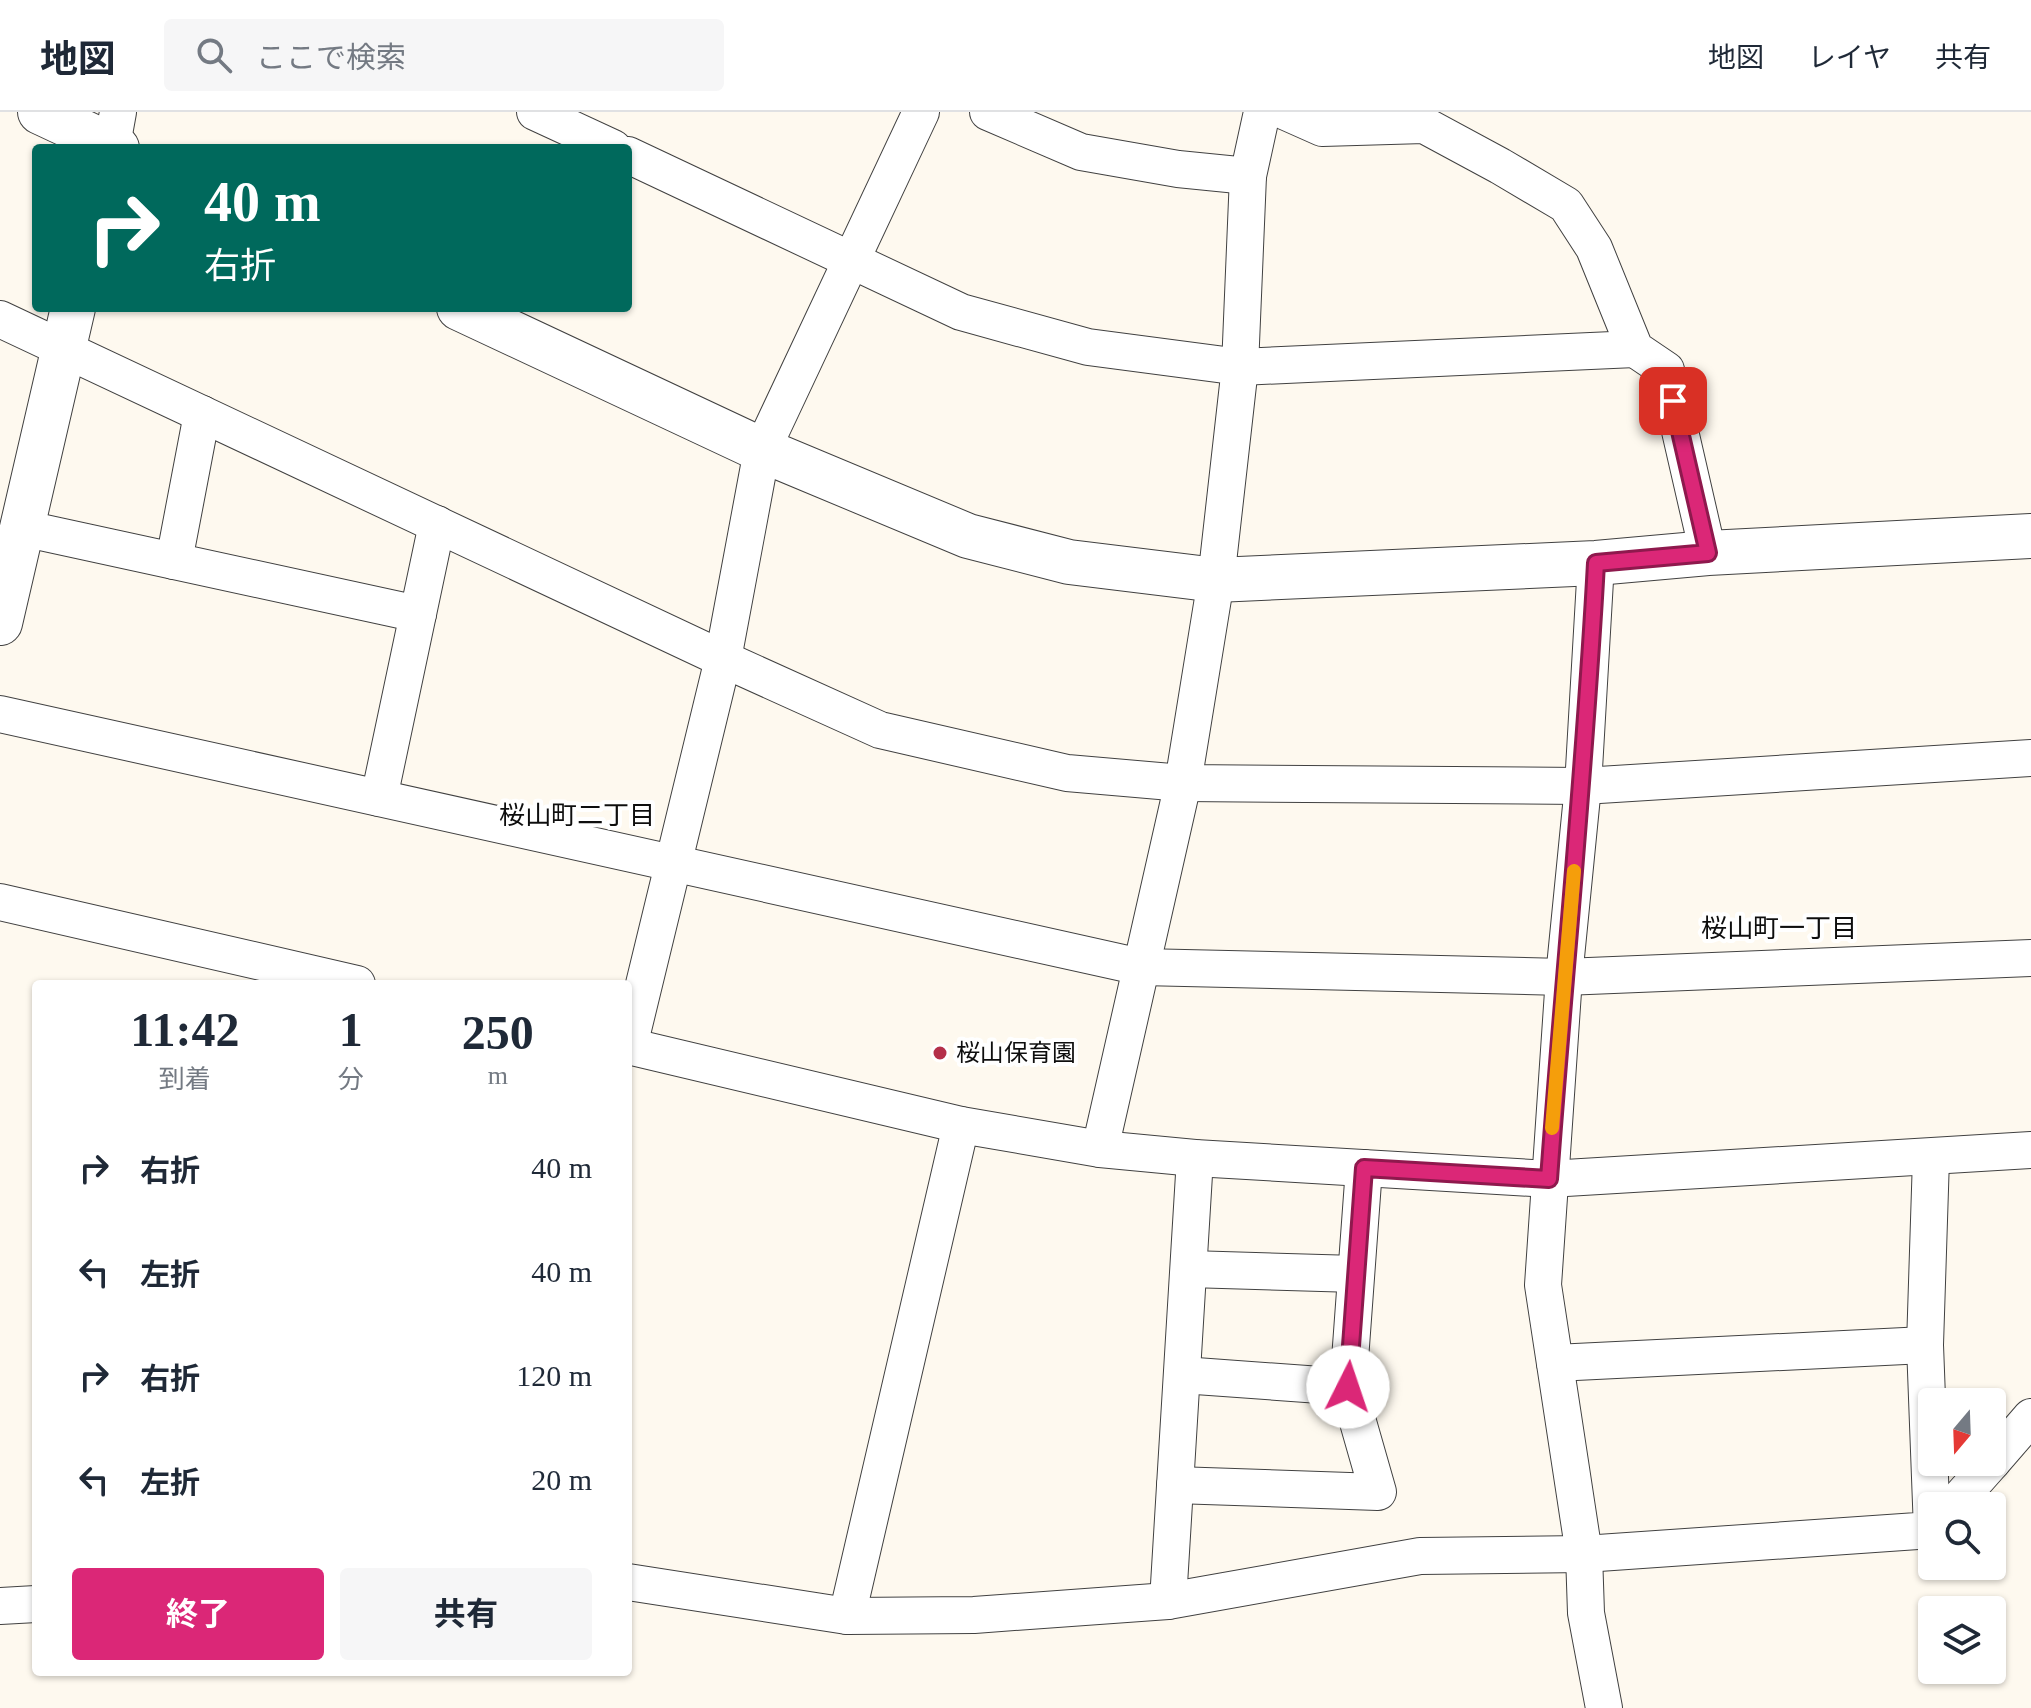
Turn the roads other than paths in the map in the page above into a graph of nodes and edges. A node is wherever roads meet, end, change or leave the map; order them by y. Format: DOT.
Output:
graph roads {
  1 [pos="40,112"];
  2 [pos="535,112"];
  3 [pos="921,112"];
  4 [pos="988,112"];
  5 [pos="1262,112"];
  6 [pos="1286,112"];
  7 [pos="114,138"];
  8 [pos="604,144"];
  9 [pos="632,157"];
  10 [pos="1248,176"];
  11 [pos="854,259"];
  12 [pos="468,312"];
  13 [pos="0,319"];
  14 [pos="68,328"];
  15 [pos="1635,349"];
  16 [pos="1240,367"];
  17 [pos="202,414"];
  18 [pos="762,450"];
  19 [pos="437,524"];
  20 [pos="22,528"];
  21 [pos="2031,536"];
  22 [pos="1708,553"];
  23 [pos="174,561"];
  24 [pos="1596,563"];
  25 [pos="1216,580"];
  26 [pos="418,614"];
  27 [pos="0,623"];
  28 [pos="723,659"];
  29 [pos="0,714"];
  30 [pos="2031,758"];
  31 [pos="1183,783"];
  32 [pos="1583,786"];
  33 [pos="379,798"];
  34 [pos="673,864"];
  35 [pos="0,902"];
  36 [pos="2031,958"];
  37 [pos="1141,967"];
  38 [pos="1564,977"];
  39 [pos="312,979"];
  40 [pos="632,1030"];
  41 [pos="632,1047"];
  42 [pos="961,1125"];
  43 [pos="1100,1149"];
  44 [pos="2031,1150"];
  45 [pos="1195,1158"];
  46 [pos="1931,1158"];
  47 [pos="1364,1168"];
  48 [pos="1549,1179"];
  49 [pos="1189,1269"];
  50 [pos="1356,1274"];
  51 [pos="1925,1345"];
  52 [pos="1555,1363"];
  53 [pos="1182,1375"];
  54 [pos="1348,1387"];
  55 [pos="2031,1417"];
  56 [pos="2006,1446"];
  57 [pos="1980,1476"];
  58 [pos="1175,1485"];
  59 [pos="1965,1492"];
  60 [pos="1584,1554"];
  61 [pos="632,1583"];
  62 [pos="1168,1601"];
  63 [pos="32,1604"];
  64 [pos="0,1606"];
  65 [pos="847,1616"];
  66 [pos="1604,1708"];
  1 -- 7 [label="street"];
  2 -- 8 [label="street"];
  3 -- 11 [label="street"];
  4 -- 10 [label="street"];
  5 -- 10 [label="street"];
  6 -- 15 [label="street"];
  9 -- 11 [label="street"];
  10 -- 16 [label="street"];
  11 -- 16 [label="street"];
  11 -- 18 [label="street"];
  12 -- 18 [label="street"];
  13 -- 14 [label="street"];
  14 -- 17 [label="street"];
  14 -- 20 [label="street"];
  15 -- 16 [label="street"];
  15 -- 22 [label="street"];
  16 -- 25 [label="street"];
  17 -- 19 [label="street"];
  17 -- 23 [label="street"];
  18 -- 25 [label="street"];
  18 -- 28 [label="street"];
  19 -- 26 [label="street"];
  19 -- 28 [label="street"];
  20 -- 23 [label="street"];
  20 -- 27 [label="street"];
  21 -- 22 [label="street"];
  22 -- 24 [label="street"];
  23 -- 26 [label="street"];
  24 -- 25 [label="street"];
  24 -- 32 [label="street"];
  25 -- 31 [label="street"];
  26 -- 33 [label="street"];
  28 -- 31 [label="street"];
  28 -- 34 [label="street"];
  29 -- 33 [label="street"];
  30 -- 32 [label="street"];
  31 -- 32 [label="street"];
  31 -- 37 [label="street"];
  32 -- 38 [label="street"];
  33 -- 34 [label="street"];
  34 -- 37 [label="street"];
  34 -- 40 [label="street"];
  35 -- 39 [label="street"];
  36 -- 38 [label="street"];
  37 -- 38 [label="street"];
  37 -- 43 [label="street"];
  38 -- 48 [label="street"];
  41 -- 42 [label="street"];
  42 -- 43 [label="street"];
  42 -- 65 [label="street"];
  43 -- 45 [label="street"];
  44 -- 46 [label="street"];
  45 -- 47 [label="street"];
  45 -- 49 [label="street"];
  46 -- 48 [label="street"];
  46 -- 51 [label="street"];
  47 -- 48 [label="street"];
  47 -- 50 [label="street"];
  48 -- 52 [label="street"];
  49 -- 50 [label="street"];
  49 -- 53 [label="street"];
  50 -- 54 [label="street"];
  51 -- 52 [label="street"];
  51 -- 60 [label="street"];
  52 -- 60 [label="street"];
  53 -- 54 [label="street"];
  53 -- 58 [label="street"];
  54 -- 58 [label="street"];
  55 -- 56 [label="street"];
  57 -- 59 [label="street"];
  58 -- 62 [label="street"];
  60 -- 62 [label="street"];
  60 -- 66 [label="street"];
  61 -- 65 [label="street"];
  62 -- 65 [label="street"];
  63 -- 64 [label="street"];
}
